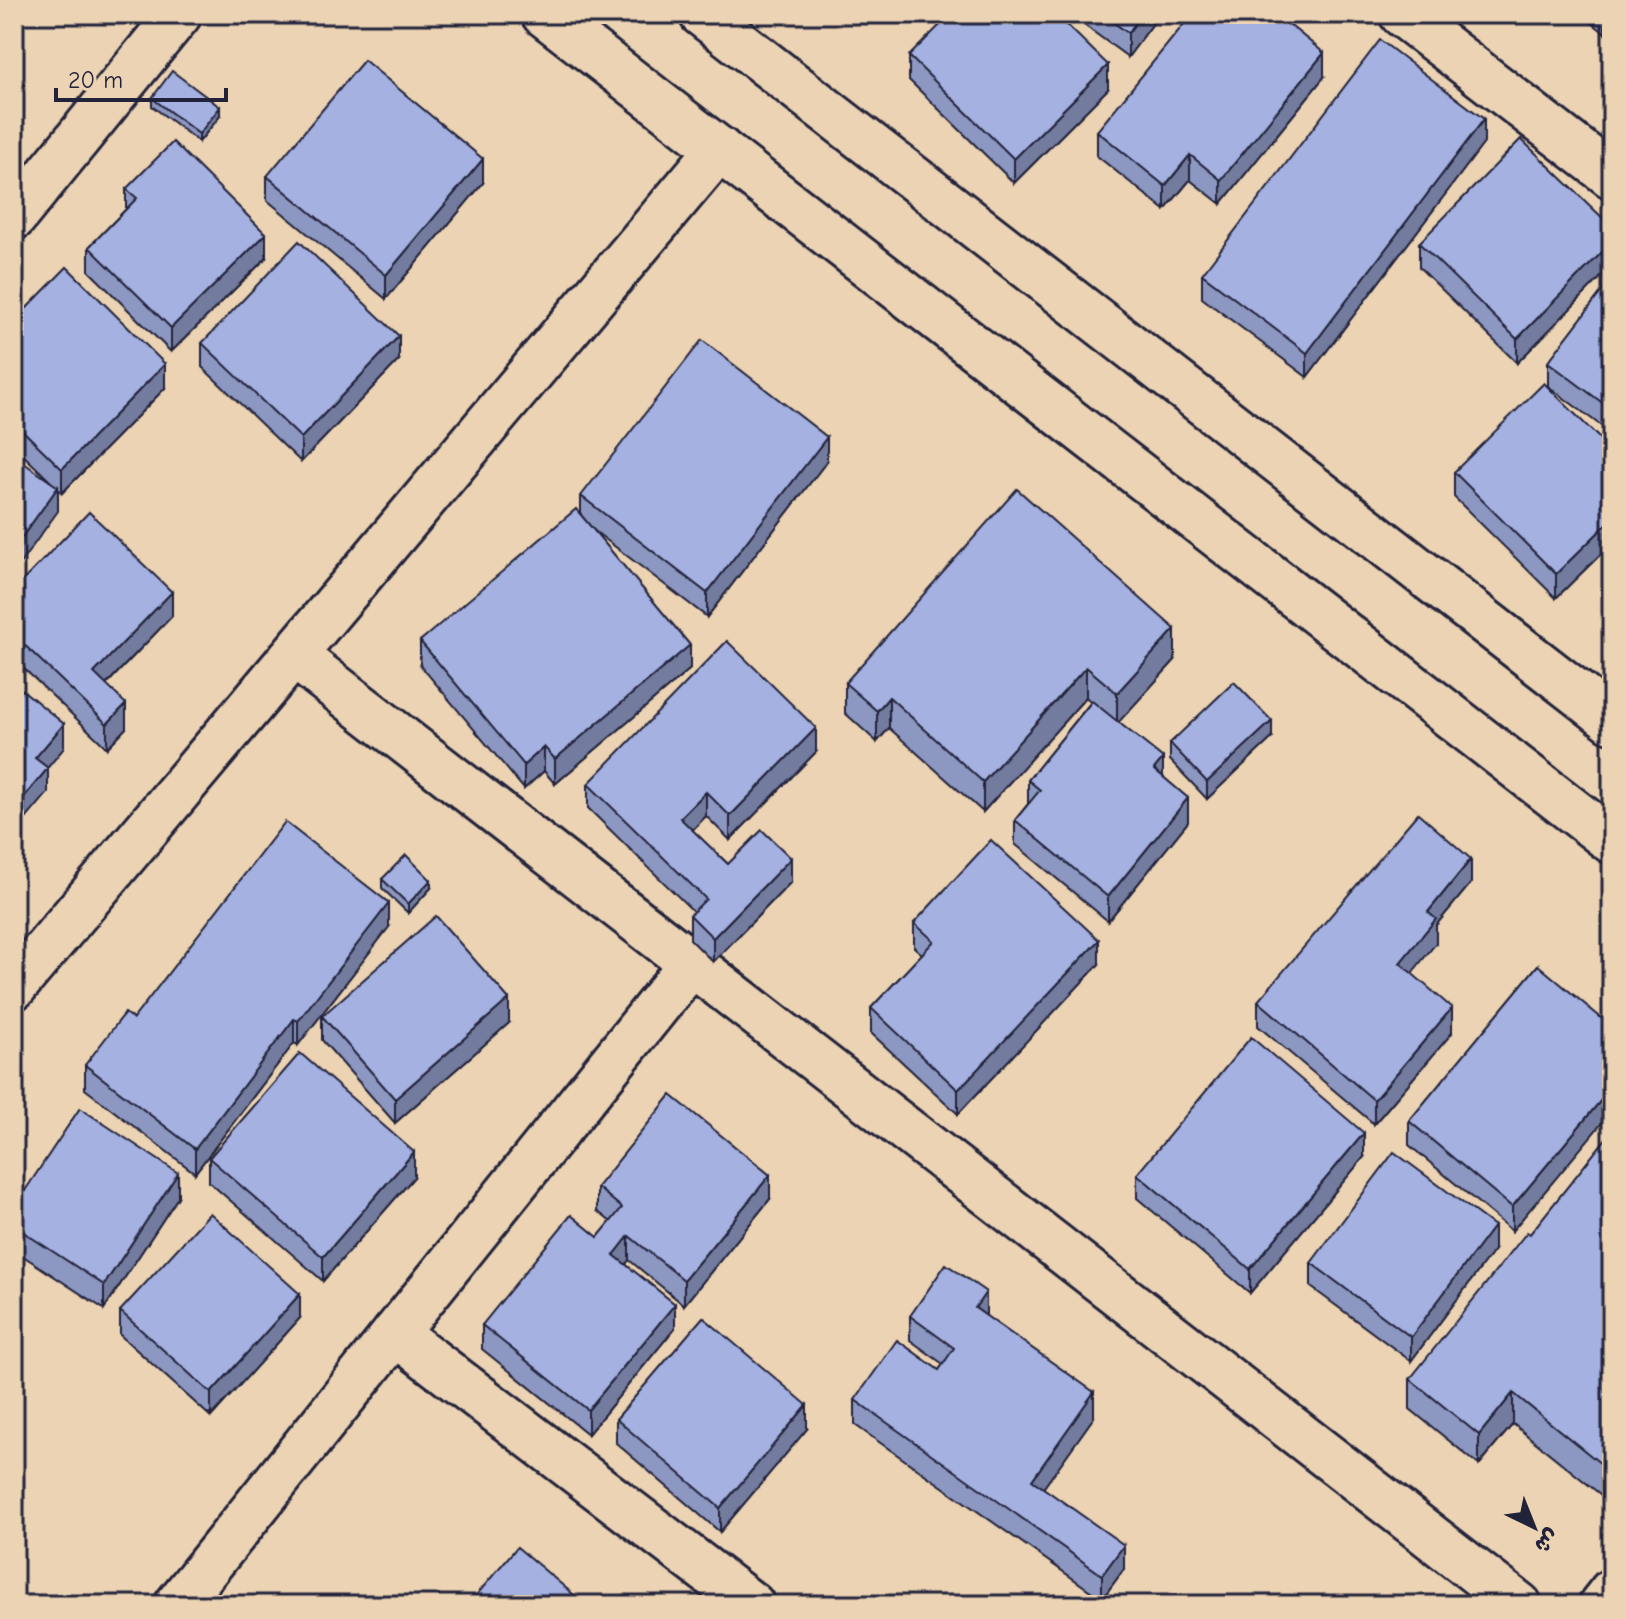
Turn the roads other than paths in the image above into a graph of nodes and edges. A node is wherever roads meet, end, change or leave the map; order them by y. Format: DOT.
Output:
graph roads {
  1 [pos="179,14"];
  2 [pos="544,14"];
  3 [pos="702,14"];
  4 [pos="1402,14"];
  5 [pos="719,149"];
  6 [pos="1612,176"];
  7 [pos="14,217"];
  8 [pos="294,655"];
  9 [pos="1612,720"];
  10 [pos="1612,841"];
  11 [pos="691,964"];
  12 [pos="14,987"];
  13 [pos="395,1333"];
  14 [pos="1612,1591"];
  15 [pos="177,1605"];
  16 [pos="752,1605"];
  17 [pos="1519,1605"];
  18 [pos="1601,1605"];
  1 -- 7 [label="street"];
  2 -- 5 [label="street"];
  3 -- 9 [label="street"];
  4 -- 6 [label="street"];
  5 -- 8 [label="street"];
  5 -- 10 [label="street"];
  8 -- 11 [label="street"];
  8 -- 12 [label="street"];
  11 -- 13 [label="street"];
  11 -- 17 [label="street"];
  13 -- 15 [label="street"];
  13 -- 16 [label="street"];
  14 -- 18 [label="street"];
}
